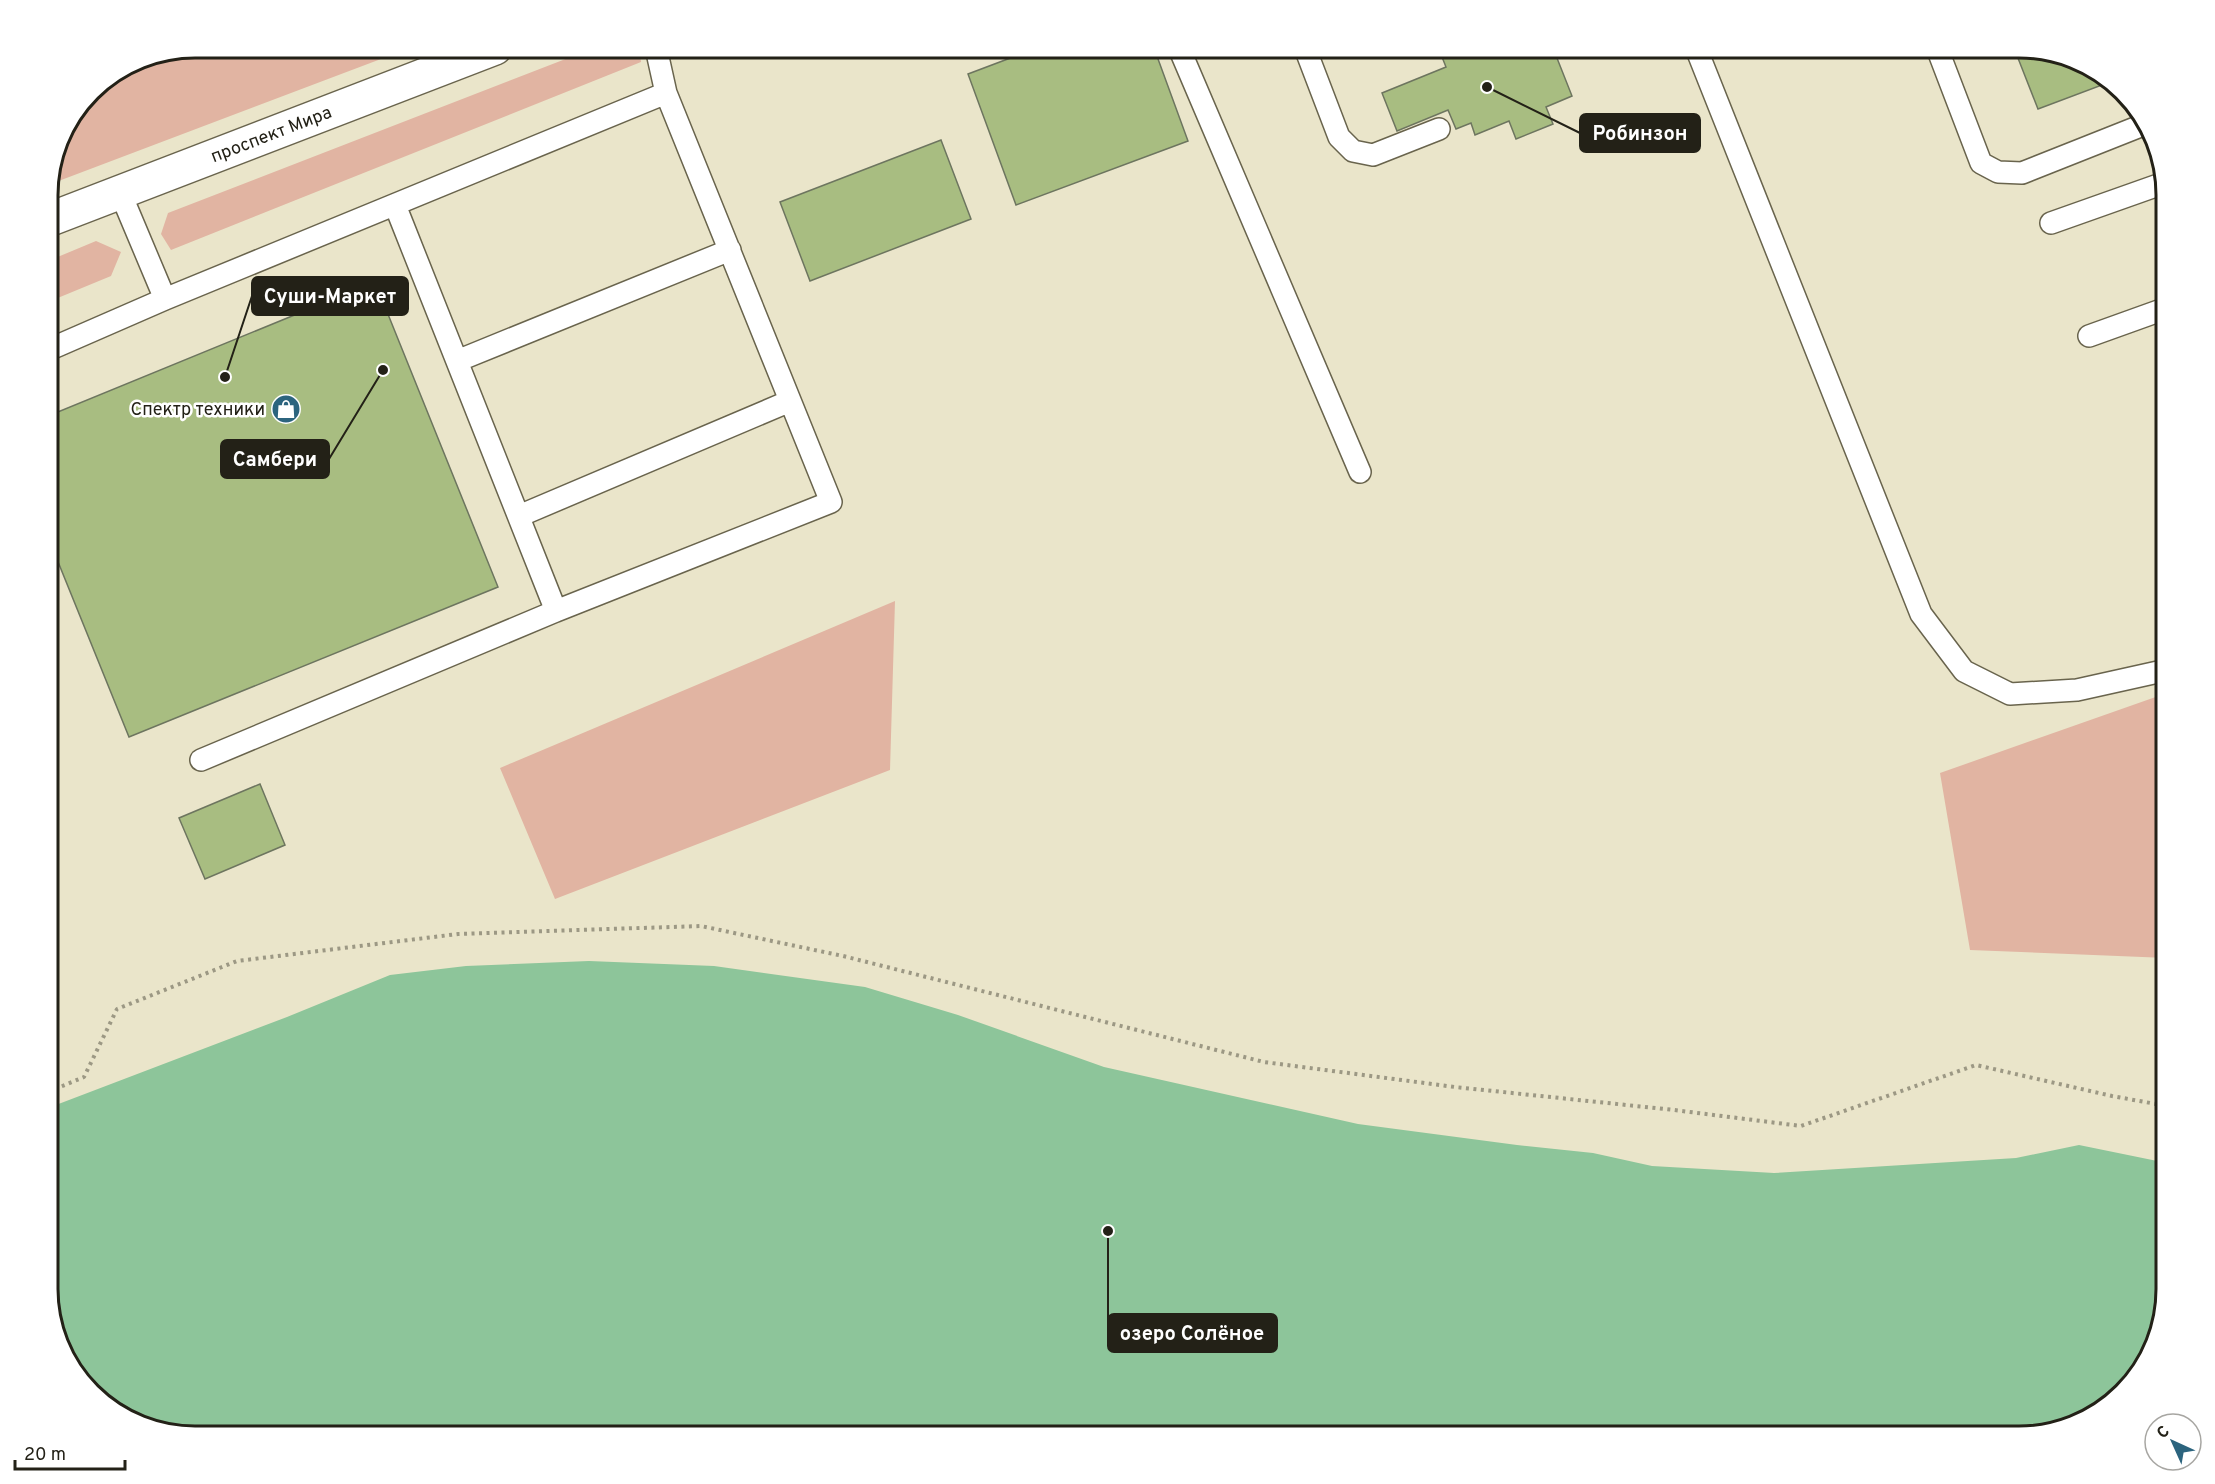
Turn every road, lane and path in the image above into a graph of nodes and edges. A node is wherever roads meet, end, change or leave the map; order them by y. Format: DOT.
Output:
graph roads {
  1 [pos="1183,58"];
  2 [pos="1309,58"];
  3 [pos="1700,58"];
  4 [pos="1941,58"];
  5 [pos="467,59"];
  6 [pos="658,59"];
  7 [pos="666,93"];
  8 [pos="2138,127"];
  9 [pos="1439,129"];
  10 [pos="2156,186"];
  11 [pos="120,192"];
  12 [pos="395,205"];
  13 [pos="59,216"];
  14 [pos="2052,223"];
  15 [pos="730,250"];
  16 [pos="165,299"];
  17 [pos="2156,312"];
  18 [pos="2089,336"];
  19 [pos="59,345"];
  20 [pos="457,361"];
  21 [pos="790,400"];
  22 [pos="1360,471"];
  23 [pos="519,516"];
  24 [pos="556,611"];
  25 [pos="2156,672"];
  26 [pos="201,760"];
  27 [pos="59,1087"];
  28 [pos="2156,1104"];
  1 -- 22 [label="lane"];
  2 -- 9 [label="lane"];
  3 -- 25 [label="lane"];
  4 -- 8 [label="lane"];
  5 -- 11 [label="main road, проспект Мира"];
  6 -- 7 [label="lane"];
  7 -- 12 [label="lane"];
  7 -- 15 [label="lane"];
  10 -- 14 [label="lane"];
  11 -- 13 [label="main road, проспект Мира"];
  11 -- 16 [label="lane"];
  12 -- 16 [label="lane"];
  12 -- 20 [label="lane"];
  15 -- 20 [label="lane"];
  15 -- 21 [label="lane"];
  16 -- 19 [label="lane"];
  17 -- 18 [label="lane"];
  20 -- 23 [label="lane"];
  21 -- 23 [label="lane"];
  21 -- 24 [label="lane"];
  23 -- 24 [label="lane"];
  24 -- 26 [label="lane"];
  27 -- 28 [label="path"];
}
